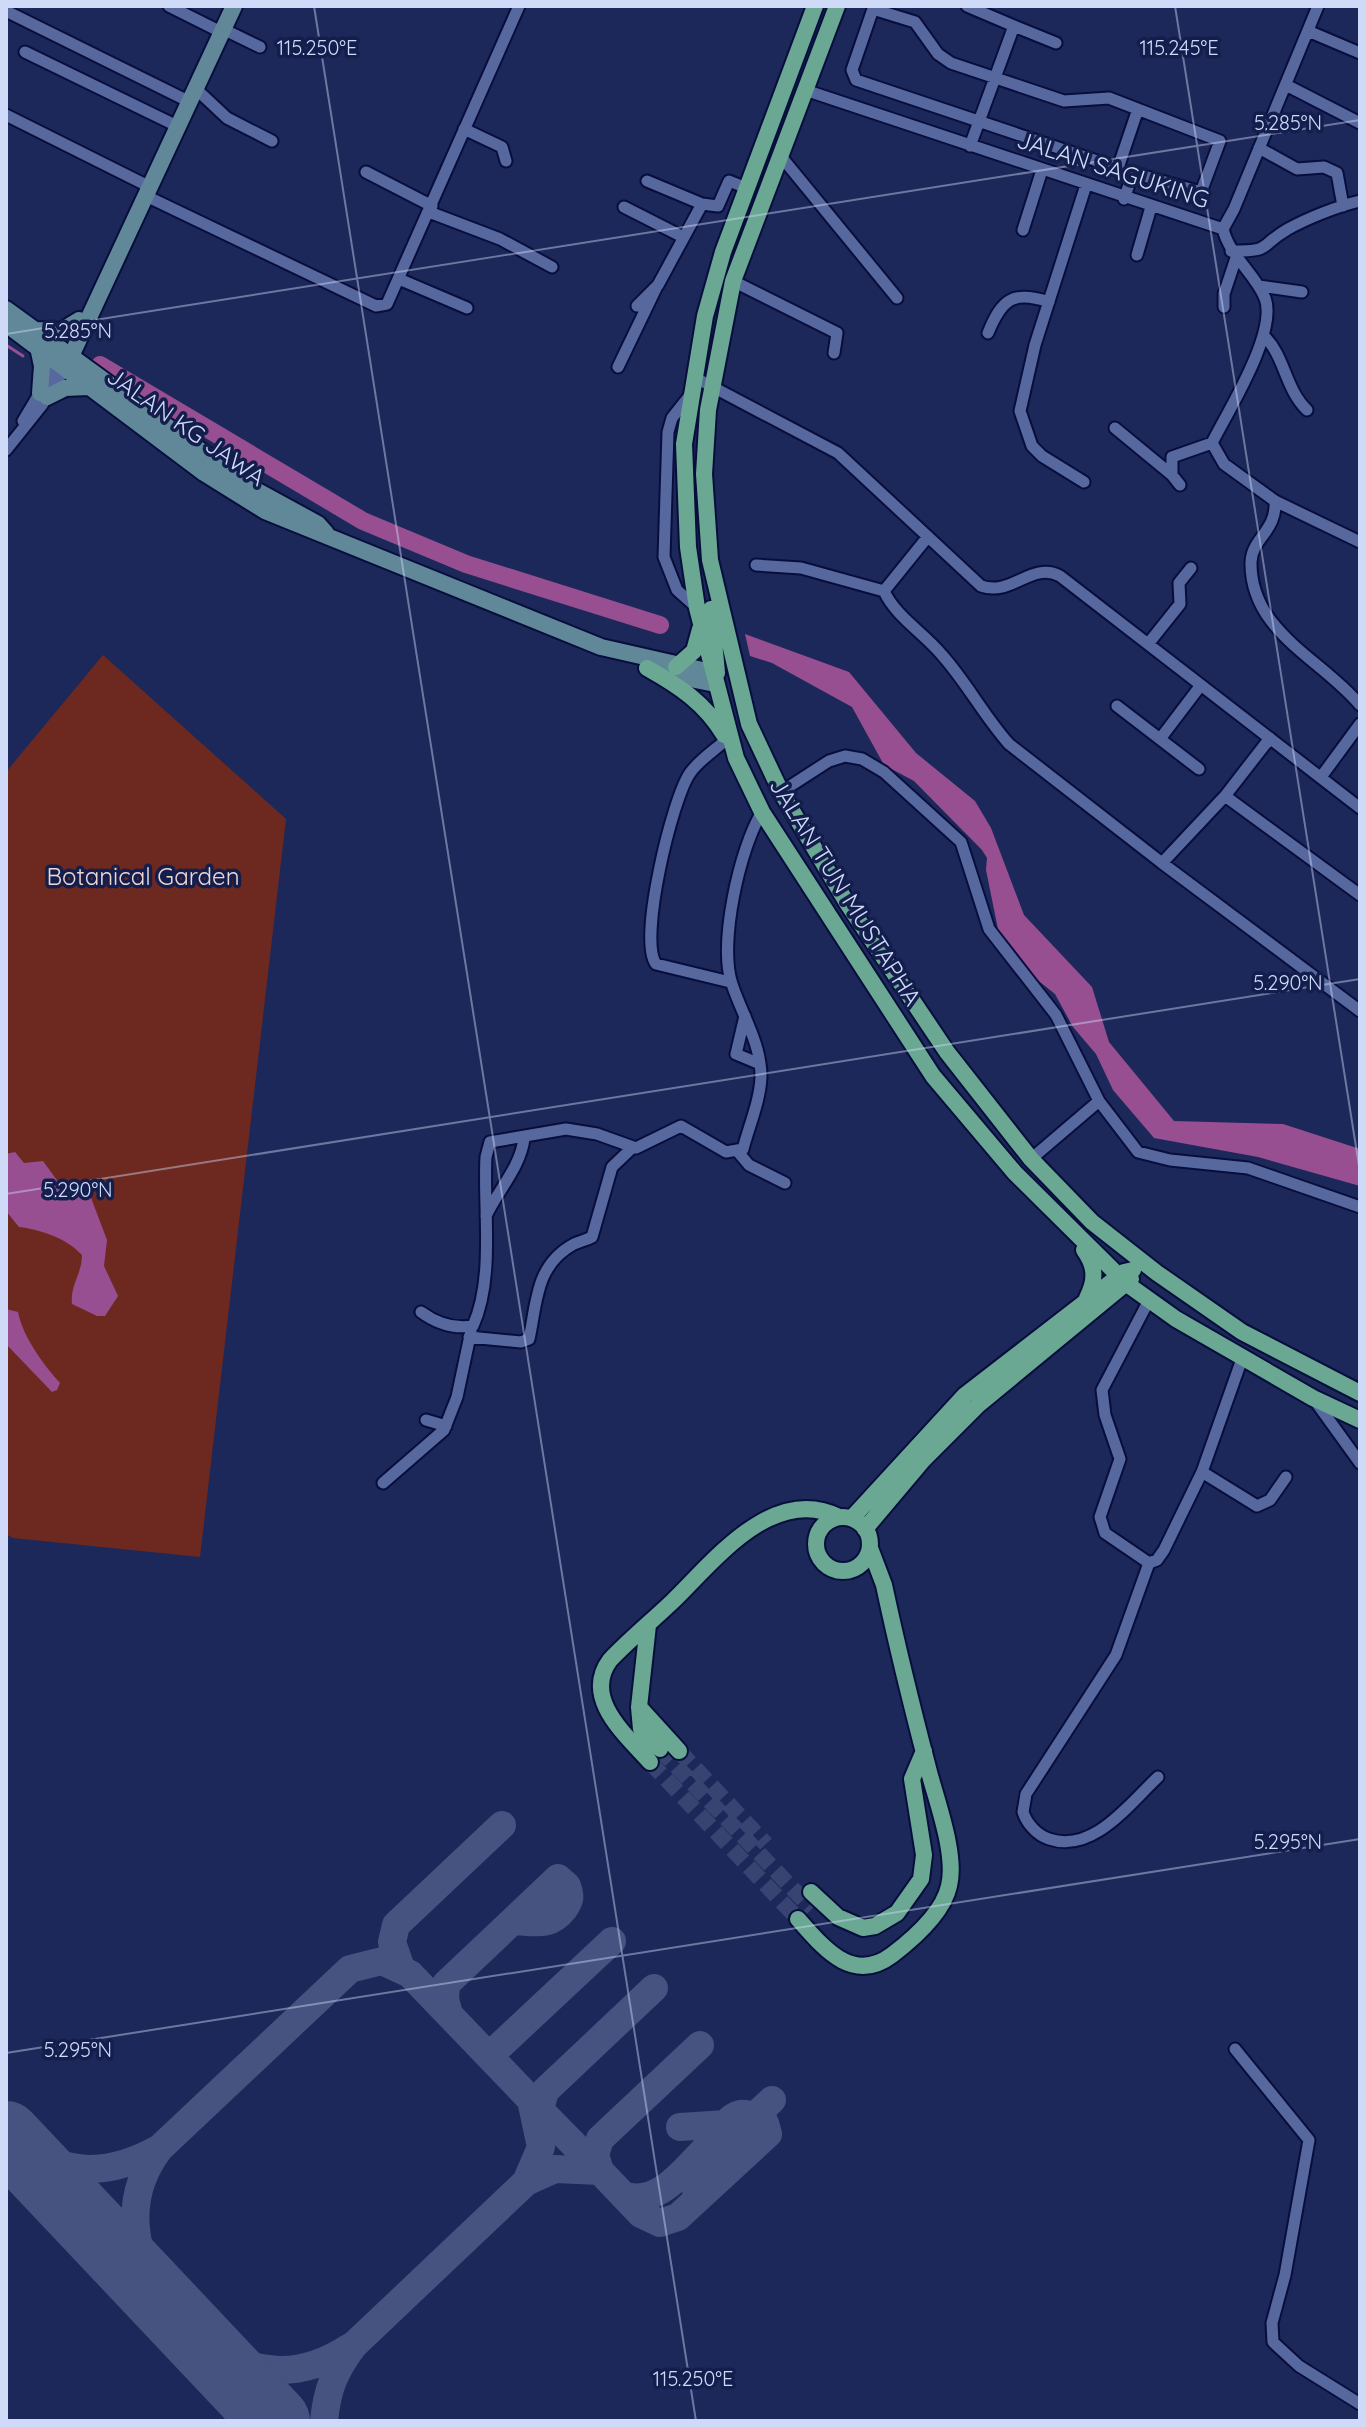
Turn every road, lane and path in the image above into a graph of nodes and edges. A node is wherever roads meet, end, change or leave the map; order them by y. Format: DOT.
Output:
graph roads {
  1 [pos="169,6"];
  2 [pos="234,6"];
  3 [pos="519,6"];
  4 [pos="815,6"];
  5 [pos="837,6"];
  6 [pos="967,6"];
  7 [pos="1318,6"];
  8 [pos="874,8"];
  9 [pos="8,12"];
  10 [pos="1014,26"];
  11 [pos="222,30"];
  12 [pos="1308,31"];
  13 [pos="1056,43"];
  14 [pos="260,47"];
  15 [pos="25,52"];
  16 [pos="1360,53"];
  17 [pos="994,77"];
  18 [pos="1286,85"];
  19 [pos="805,90"];
  20 [pos="192,95"];
  21 [pos="1138,109"];
  22 [pos="6,115"];
  23 [pos="978,123"];
  24 [pos="1360,123"];
  25 [pos="177,126"];
  26 [pos="464,129"];
  27 [pos="272,141"];
  28 [pos="970,146"];
  29 [pos="1259,148"];
  30 [pos="778,154"];
  31 [pos="506,161"];
  32 [pos="1118,168"];
  33 [pos="1042,170"];
  34 [pos="366,172"];
  35 [pos="1133,173"];
  36 [pos="647,181"];
  37 [pos="1086,185"];
  38 [pos="744,187"];
  39 [pos="146,190"];
  40 [pos="1124,199"];
  41 [pos="1360,201"];
  42 [pos="702,204"];
  43 [pos="1343,206"];
  44 [pos="624,207"];
  45 [pos="1151,207"];
  46 [pos="430,209"];
  47 [pos="1223,229"];
  48 [pos="1023,230"];
  49 [pos="683,237"];
  50 [pos="1234,254"];
  51 [pos="1137,255"];
  52 [pos="552,267"];
  53 [pos="399,279"];
  54 [pos="733,281"];
  55 [pos="658,285"];
  56 [pos="1259,286"];
  57 [pos="1302,292"];
  58 [pos="897,298"];
  59 [pos="1049,302"];
  60 [pos="637,306"];
  61 [pos="1224,307"];
  62 [pos="467,308"];
  63 [pos="6,309"];
  64 [pos="6,324"];
  65 [pos="81,324"];
  66 [pos="33,330"];
  67 [pos="988,333"];
  68 [pos="1264,336"];
  69 [pos="38,347"];
  70 [pos="834,353"];
  71 [pos="64,360"];
  72 [pos="618,367"];
  73 [pos="91,381"];
  74 [pos="712,384"];
  75 [pos="693,386"];
  76 [pos="43,395"];
  77 [pos="1307,410"];
  78 [pos="1115,428"];
  79 [pos="1212,443"];
  80 [pos="10,445"];
  81 [pos="1172,475"];
  82 [pos="1084,482"];
  83 [pos="1180,485"];
  84 [pos="1275,501"];
  85 [pos="926,539"];
  86 [pos="1360,542"];
  87 [pos="710,560"];
  88 [pos="756,565"];
  89 [pos="1191,568"];
  90 [pos="884,591"];
  91 [pos="697,608"];
  92 [pos="700,628"];
  93 [pos="1148,644"];
  94 [pos="601,647"];
  95 [pos="676,667"];
  96 [pos="647,668"];
  97 [pos="715,676"];
  98 [pos="1201,685"];
  99 [pos="1360,705"];
  100 [pos="1117,706"];
  101 [pos="749,724"];
  102 [pos="1360,724"];
  103 [pos="1270,738"];
  104 [pos="727,739"];
  105 [pos="1160,739"];
  106 [pos="736,758"];
  107 [pos="1199,769"];
  108 [pos="1321,777"];
  109 [pos="781,792"];
  110 [pos="1225,796"];
  111 [pos="1360,808"];
  112 [pos="762,812"];
  113 [pos="1162,863"];
  114 [pos="1360,895"];
  115 [pos="730,982"];
  116 [pos="1360,1011"];
  117 [pos="745,1015"];
  118 [pos="760,1064"];
  119 [pos="1099,1101"];
  120 [pos="524,1139"];
  121 [pos="632,1148"];
  122 [pos="738,1152"];
  123 [pos="1031,1159"];
  124 [pos="785,1183"];
  125 [pos="1043,1200"];
  126 [pos="1360,1207"];
  127 [pos="484,1219"];
  128 [pos="1092,1222"];
  129 [pos="1126,1277"];
  130 [pos="1146,1306"];
  131 [pos="1089,1307"];
  132 [pos="421,1312"];
  133 [pos="1176,1319"];
  134 [pos="471,1332"];
  135 [pos="1242,1332"];
  136 [pos="1243,1356"];
  137 [pos="1360,1393"];
  138 [pos="1313,1398"];
  139 [pos="426,1420"];
  140 [pos="1360,1420"];
  141 [pos="446,1426"];
  142 [pos="1360,1463"];
  143 [pos="1202,1472"];
  144 [pos="1286,1477"];
  145 [pos="383,1483"];
  146 [pos="852,1521"];
  147 [pos="870,1548"];
  148 [pos="1149,1563"];
  149 [pos="648,1625"];
  150 [pos="639,1707"];
  151 [pos="679,1751"];
  152 [pos="924,1751"];
  153 [pos="1158,1777"];
  154 [pos="812,1900"];
  155 [pos="798,1919"];
  156 [pos="1235,2049"];
  157 [pos="1360,2404"];
  1 -- 11 [label="street"];
  2 -- 11 [label="main road"];
  3 -- 26 [label="street"];
  4 -- 38 [label="main road, JALAN TUN MUSTAPHA"];
  5 -- 19 [label="main road"];
  6 -- 10 [label="street"];
  7 -- 12 [label="street, JALAN SAGUKING"];
  8 -- 17 [label="street"];
  8 -- 23 [label="street"];
  9 -- 20 [label="street"];
  10 -- 13 [label="street"];
  10 -- 17 [label="street"];
  11 -- 14 [label="street"];
  11 -- 20 [label="main road"];
  12 -- 16 [label="street"];
  12 -- 18 [label="street, JALAN SAGUKING"];
  15 -- 25 [label="street"];
  17 -- 21 [label="street"];
  17 -- 23 [label="street"];
  18 -- 24 [label="street"];
  18 -- 29 [label="street, JALAN SAGUKING"];
  19 -- 28 [label="street, JALAN SAGUKING"];
  19 -- 30 [label="main road"];
  20 -- 25 [label="main road"];
  20 -- 27 [label="street"];
  21 -- 32 [label="street"];
  21 -- 35 [label="street"];
  22 -- 39 [label="street"];
  23 -- 28 [label="street"];
  23 -- 32 [label="street"];
  25 -- 39 [label="main road"];
  26 -- 31 [label="street"];
  26 -- 46 [label="street"];
  28 -- 33 [label="street, JALAN SAGUKING"];
  29 -- 43 [label="street"];
  29 -- 47 [label="street, JALAN SAGUKING"];
  30 -- 54 [label="main road"];
  30 -- 58 [label="street"];
  32 -- 35 [label="street"];
  33 -- 37 [label="street, JALAN SAGUKING"];
  33 -- 48 [label="street"];
  34 -- 46 [label="street"];
  35 -- 40 [label="street"];
  36 -- 42 [label="street"];
  37 -- 40 [label="street, JALAN SAGUKING"];
  37 -- 59 [label="street"];
  38 -- 42 [label="street"];
  38 -- 75 [label="main road, JALAN TUN MUSTAPHA"];
  39 -- 53 [label="street"];
  39 -- 65 [label="main road"];
  40 -- 45 [label="street, JALAN SAGUKING"];
  41 -- 43 [label="street"];
  42 -- 49 [label="street"];
  43 -- 50 [label="street"];
  44 -- 49 [label="street"];
  45 -- 47 [label="street, JALAN SAGUKING"];
  45 -- 51 [label="street"];
  46 -- 52 [label="street"];
  46 -- 53 [label="street"];
  47 -- 50 [label="street"];
  49 -- 55 [label="street"];
  50 -- 56 [label="street"];
  50 -- 61 [label="street"];
  53 -- 62 [label="street"];
  54 -- 70 [label="street"];
  54 -- 74 [label="main road"];
  55 -- 60 [label="street"];
  55 -- 72 [label="street"];
  56 -- 57 [label="street"];
  56 -- 68 [label="street"];
  59 -- 67 [label="street"];
  59 -- 82 [label="street"];
  63 -- 66 [label="main road"];
  64 -- 69 [label="main road"];
  65 -- 66 [label="main road"];
  65 -- 71 [label="main road"];
  65 -- 73 [label="main road"];
  66 -- 71 [label="main road"];
  68 -- 77 [label="street"];
  68 -- 79 [label="street"];
  69 -- 71 [label="main road"];
  69 -- 76 [label="main road"];
  71 -- 73 [label="main road, JALAN KG JAWA"];
  71 -- 76 [label="street"];
  73 -- 76 [label="main road"];
  73 -- 94 [label="main road, JALAN KG JAWA"];
  74 -- 75 [label="street"];
  74 -- 85 [label="street"];
  74 -- 87 [label="main road"];
  75 -- 91 [label="main road, JALAN TUN MUSTAPHA"];
  75 -- 91 [label="street"];
  76 -- 80 [label="street"];
  78 -- 81 [label="street"];
  79 -- 81 [label="street"];
  79 -- 84 [label="street"];
  81 -- 83 [label="street"];
  84 -- 86 [label="street"];
  84 -- 99 [label="street"];
  85 -- 90 [label="street"];
  85 -- 93 [label="street"];
  87 -- 97 [label="main road"];
  87 -- 101 [label="main road"];
  88 -- 90 [label="street"];
  89 -- 93 [label="street"];
  90 -- 113 [label="street"];
  91 -- 92 [label="main road, JALAN TUN MUSTAPHA"];
  92 -- 95 [label="main road"];
  92 -- 97 [label="main road, JALAN TUN MUSTAPHA"];
  93 -- 98 [label="street"];
  94 -- 95 [label="main road, JALAN KG JAWA"];
  94 -- 96 [label="main road, JALAN KG JAWA"];
  95 -- 97 [label="main road, JALAN KG JAWA"];
  96 -- 97 [label="main road, JALAN KG JAWA"];
  96 -- 104 [label="main road"];
  97 -- 101 [label="main road"];
  97 -- 106 [label="main road, JALAN TUN MUSTAPHA"];
  98 -- 103 [label="street"];
  98 -- 105 [label="street"];
  100 -- 105 [label="street"];
  101 -- 109 [label="main road"];
  102 -- 108 [label="street"];
  103 -- 108 [label="street"];
  103 -- 110 [label="street"];
  104 -- 106 [label="main road"];
  104 -- 115 [label="street"];
  105 -- 107 [label="street"];
  106 -- 112 [label="main road, JALAN TUN MUSTAPHA"];
  108 -- 111 [label="street"];
  109 -- 119 [label="street"];
  109 -- 123 [label="main road"];
  110 -- 113 [label="street"];
  110 -- 114 [label="street"];
  112 -- 115 [label="street"];
  112 -- 125 [label="main road, JALAN TUN MUSTAPHA"];
  113 -- 116 [label="street"];
  115 -- 117 [label="street"];
  117 -- 118 [label="street"];
  117 -- 118 [label="street"];
  118 -- 122 [label="street"];
  119 -- 123 [label="street"];
  119 -- 126 [label="street"];
  120 -- 121 [label="street"];
  120 -- 127 [label="street"];
  120 -- 127 [label="street"];
  121 -- 122 [label="street"];
  121 -- 134 [label="street"];
  122 -- 124 [label="street"];
  123 -- 128 [label="main road"];
  125 -- 129 [label="main road, JALAN TUN MUSTAPHA"];
  125 -- 131 [label="main road"];
  127 -- 134 [label="street"];
  128 -- 129 [label="main road"];
  128 -- 135 [label="main road"];
  129 -- 131 [label="main road"];
  129 -- 133 [label="main road, JALAN TUN MUSTAPHA"];
  129 -- 135 [label="main road"];
  130 -- 131 [label="main road"];
  130 -- 133 [label="main road"];
  130 -- 148 [label="street"];
  131 -- 146 [label="main road"];
  132 -- 134 [label="street"];
  133 -- 136 [label="main road, JALAN TUN MUSTAPHA"];
  134 -- 141 [label="street"];
  135 -- 137 [label="main road"];
  136 -- 138 [label="main road, JALAN TUN MUSTAPHA"];
  136 -- 143 [label="street"];
  138 -- 140 [label="main road, JALAN TUN MUSTAPHA"];
  138 -- 142 [label="street"];
  139 -- 141 [label="street"];
  141 -- 145 [label="street"];
  143 -- 144 [label="street"];
  143 -- 148 [label="street"];
  146 -- 147 [label="main road"];
  146 -- 147 [label="main road"];
  146 -- 149 [label="main road"];
  147 -- 152 [label="main road"];
  148 -- 153 [label="street"];
  149 -- 150 [label="main road"];
  149 -- 150 [label="main road"];
  150 -- 151 [label="main road"];
  152 -- 154 [label="main road"];
  152 -- 155 [label="main road"];
  156 -- 157 [label="street"];
}
